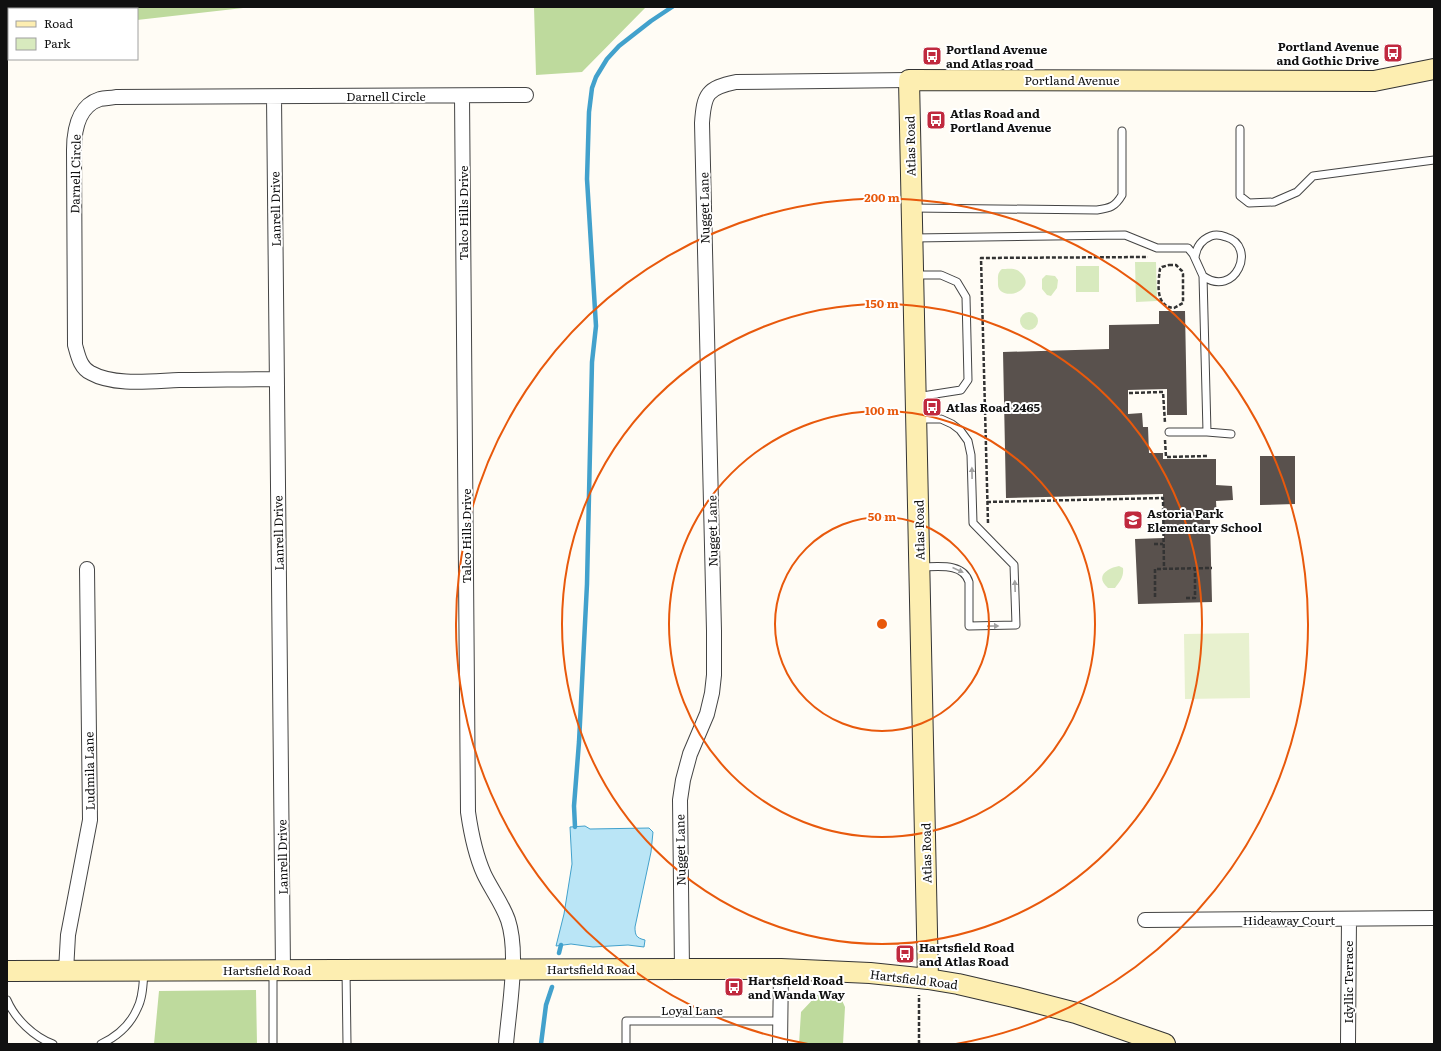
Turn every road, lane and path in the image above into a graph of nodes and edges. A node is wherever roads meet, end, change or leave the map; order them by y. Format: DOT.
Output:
graph roads {
  1 [pos="1434,69"];
  2 [pos="909,80"];
  3 [pos="711,91"];
  4 [pos="526,95"];
  5 [pos="462,96"];
  6 [pos="274,97"];
  7 [pos="1240,129"];
  8 [pos="1122,131"];
  9 [pos="1434,160"];
  10 [pos="912,208"];
  11 [pos="912,238"];
  12 [pos="1155,257"];
  13 [pos="1195,258"];
  14 [pos="1171,261"];
  15 [pos="1172,265"];
  16 [pos="913,275"];
  17 [pos="1203,276"];
  18 [pos="277,379"];
  19 [pos="1163,392"];
  20 [pos="1129,393"];
  21 [pos="916,397"];
  22 [pos="916,419"];
  23 [pos="1169,432"];
  24 [pos="1207,432"];
  25 [pos="1231,434"];
  26 [pos="1207,456"];
  27 [pos="1166,457"];
  28 [pos="987,502"];
  29 [pos="988,524"];
  30 [pos="1154,544"];
  31 [pos="1163,544"];
  32 [pos="920,567"];
  33 [pos="1195,568"];
  34 [pos="1212,568"];
  35 [pos="88,569"];
  36 [pos="1164,569"];
  37 [pos="1155,596"];
  38 [pos="1186,598"];
  39 [pos="1434,918"];
  40 [pos="1349,919"];
  41 [pos="1145,920"];
  42 [pos="278,969"];
  43 [pos="346,969"];
  44 [pos="513,969"];
  45 [pos="682,969"];
  46 [pos="781,969"];
  47 [pos="144,970"];
  48 [pos="7,971"];
  49 [pos="66,971"];
  50 [pos="924,978"];
  51 [pos="7,1000"];
  52 [pos="780,1021"];
  53 [pos="1142,1040"];
  54 [pos="43,1041"];
  55 [pos="53,1044"];
  56 [pos="101,1044"];
  57 [pos="273,1044"];
  58 [pos="347,1044"];
  59 [pos="506,1044"];
  60 [pos="626,1044"];
  61 [pos="780,1044"];
  62 [pos="919,1044"];
  63 [pos="1165,1044"];
  64 [pos="1348,1044"];
  1 -- 2 [label="street, Portland Avenue"];
  2 -- 3 [label="street, Portland Avenue"];
  2 -- 10 [label="street, Atlas Road"];
  3 -- 45 [label="street, Nugget Lane"];
  4 -- 5 [label="street, Darnell Circle"];
  5 -- 6 [label="street, Darnell Circle"];
  5 -- 44 [label="street, Talco Hills Drive"];
  6 -- 18 [label="street, Lanrell Drive"];
  6 -- 18 [label="street, Darnell Circle"];
  7 -- 9 [label="lane"];
  8 -- 10 [label="lane"];
  10 -- 11 [label="street, Atlas Road"];
  11 -- 13 [label="lane"];
  11 -- 16 [label="street, Atlas Road"];
  12 -- 28 [label="path"];
  13 -- 17 [label="lane"];
  13 -- 17 [label="lane"];
  14 -- 15 [label="path"];
  15 -- 15 [label="path"];
  16 -- 21 [label="street, Atlas Road"];
  16 -- 21 [label="lane"];
  17 -- 24 [label="lane"];
  18 -- 42 [label="street, Lanrell Drive"];
  19 -- 20 [label="path"];
  21 -- 22 [label="street, Atlas Road"];
  22 -- 32 [label="street, Atlas Road"];
  32 -- 22 [label="lane, one-way"];
  23 -- 24 [label="lane"];
  24 -- 25 [label="lane"];
  26 -- 27 [label="path"];
  28 -- 29 [label="path"];
  28 -- 31 [label="path"];
  30 -- 31 [label="path"];
  31 -- 36 [label="path"];
  32 -- 50 [label="street, Atlas Road"];
  33 -- 34 [label="path"];
  33 -- 36 [label="path"];
  33 -- 38 [label="path"];
  35 -- 49 [label="street, Ludmila Lane"];
  36 -- 37 [label="path"];
  39 -- 40 [label="street, Hideaway Court"];
  40 -- 41 [label="street, Hideaway Court"];
  40 -- 64 [label="street, Idyllic Terrace"];
  42 -- 43 [label="street, Hartsfield Road"];
  42 -- 47 [label="street, Hartsfield Road"];
  42 -- 57 [label="lane"];
  43 -- 44 [label="street, Hartsfield Road"];
  43 -- 58 [label="lane"];
  44 -- 45 [label="street, Hartsfield Road"];
  44 -- 59 [label="street, Talco Hills Drive"];
  45 -- 46 [label="street, Hartsfield Road"];
  46 -- 50 [label="street, Hartsfield Road"];
  46 -- 52 [label="street"];
  47 -- 49 [label="street, Hartsfield Road"];
  47 -- 56 [label="lane"];
  48 -- 49 [label="street, Hartsfield Road"];
  50 -- 53 [label="street, Hartsfield Road"];
  50 -- 62 [label="path"];
  51 -- 54 [label="lane"];
  52 -- 60 [label="lane, Loyal Lane"];
  52 -- 61 [label="street"];
  53 -- 63 [label="street, Hartsfield Road"];
  54 -- 55 [label="lane"];
}
